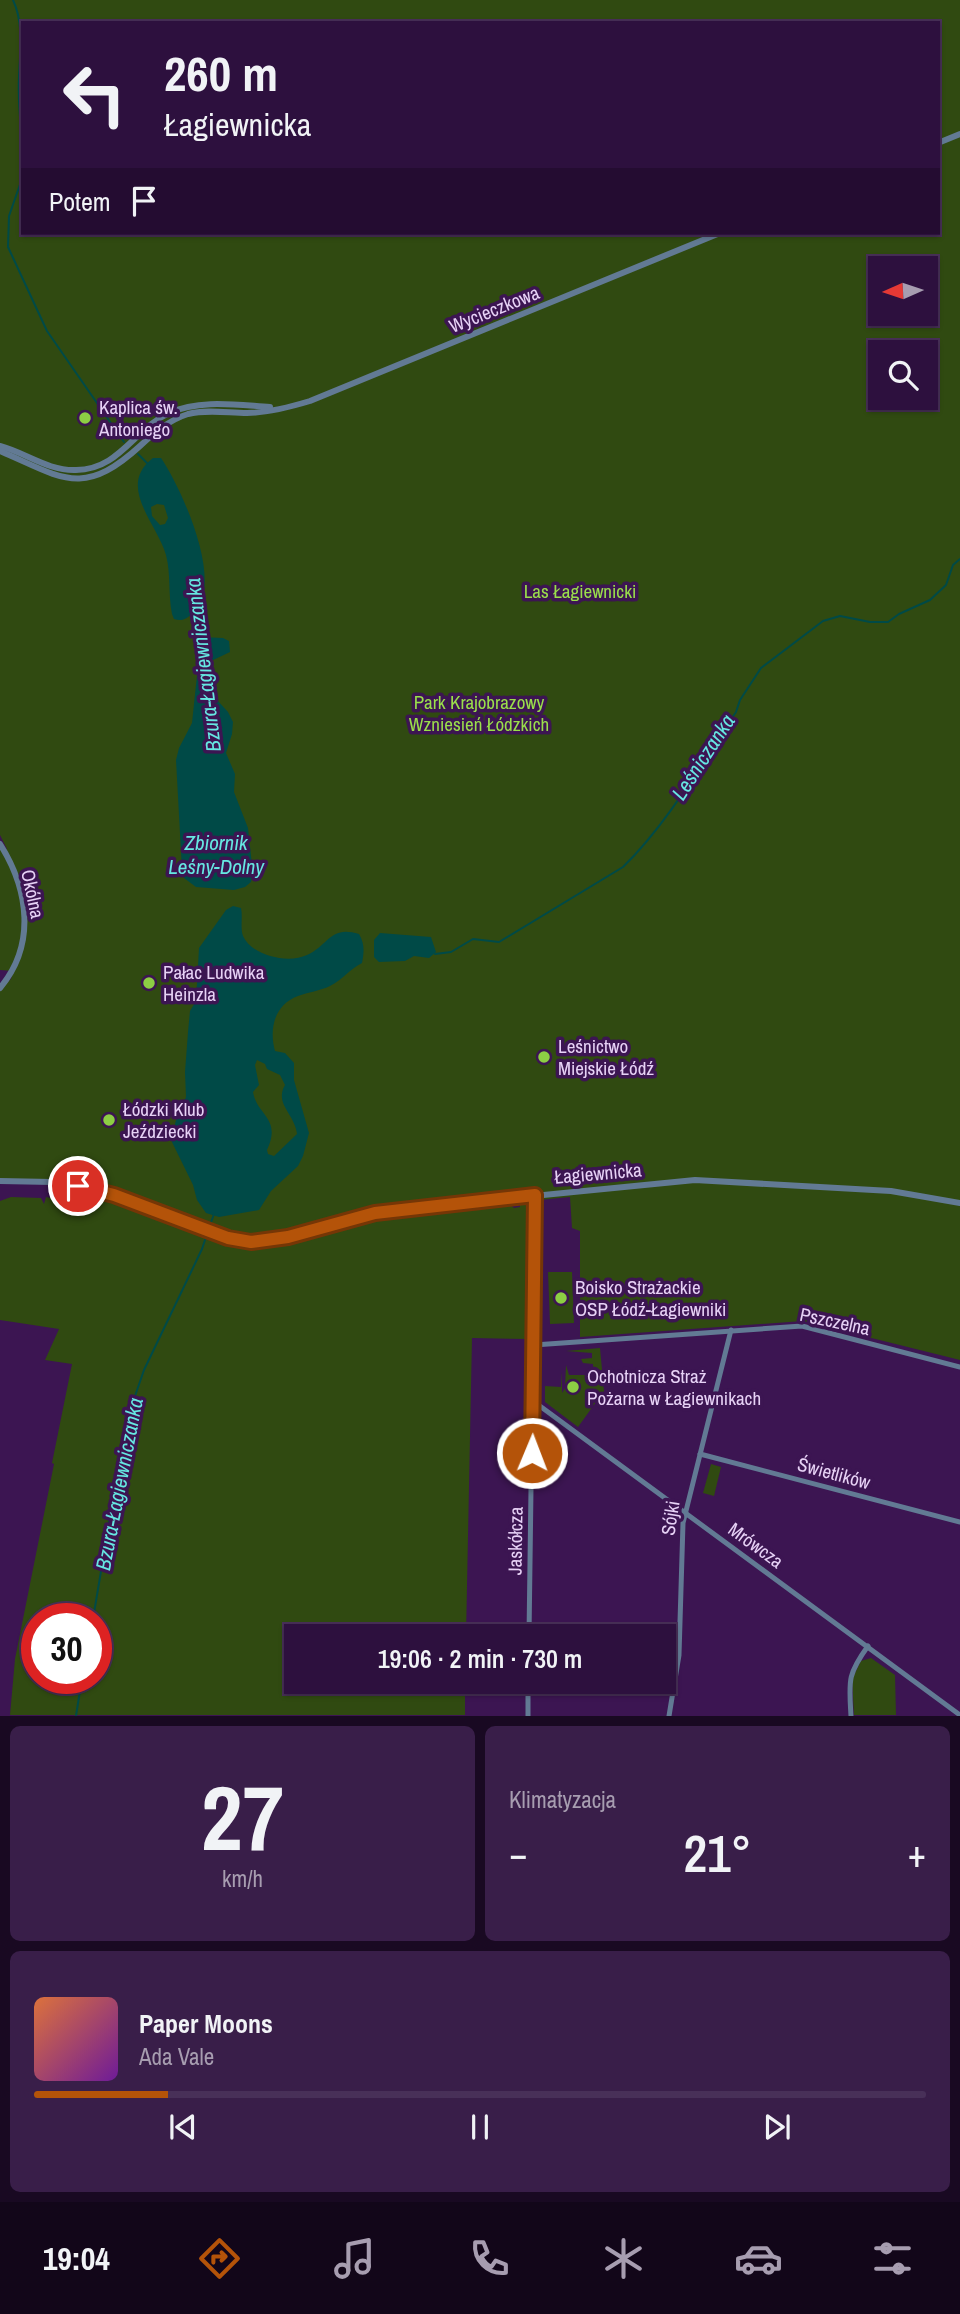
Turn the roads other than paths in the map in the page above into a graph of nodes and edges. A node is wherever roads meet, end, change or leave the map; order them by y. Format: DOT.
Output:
graph roads {
  1 [pos="960,134"];
  2 [pos="940,142"];
  3 [pos="715,235"];
  4 [pos="0,448"];
  5 [pos="0,844"];
  6 [pos="1,985"];
  7 [pos="0,1181"];
  8 [pos="535,1195"];
  9 [pos="960,1203"];
  10 [pos="731,1330"];
  11 [pos="534,1345"];
  12 [pos="960,1367"];
  13 [pos="533,1401"];
  14 [pos="700,1454"];
  15 [pos="685,1514"];
  16 [pos="960,1522"];
  17 [pos="529,1624"];
  18 [pos="868,1646"];
  19 [pos="528,1694"];
  20 [pos="960,1705"];
  21 [pos="959,1714"];
  22 [pos="528,1716"];
  23 [pos="669,1716"];
  24 [pos="851,1716"];
  1 -- 2 [label="street"];
  3 -- 4 [label="street, Wycieczkowa"];
  5 -- 6 [label="street, Okólna"];
  7 -- 8 [label="street, Łagiewnicka"];
  8 -- 9 [label="street, Łagiewnicka"];
  8 -- 11 [label="street, Jaskółcza"];
  10 -- 11 [label="street, Pszczelna"];
  10 -- 12 [label="street, Pszczelna"];
  10 -- 14 [label="street, Sójki"];
  11 -- 13 [label="street, Jaskółcza"];
  13 -- 15 [label="street, Mrówcza"];
  13 -- 17 [label="street, Jaskółcza"];
  14 -- 15 [label="street, Sójki"];
  14 -- 16 [label="street, Świetlików"];
  15 -- 18 [label="street, Mrówcza"];
  15 -- 23 [label="street, Sójki"];
  18 -- 21 [label="street, Mrówcza"];
  18 -- 24 [label="street"];
  19 -- 22 [label="street"];
  20 -- 21 [label="street"];
}
